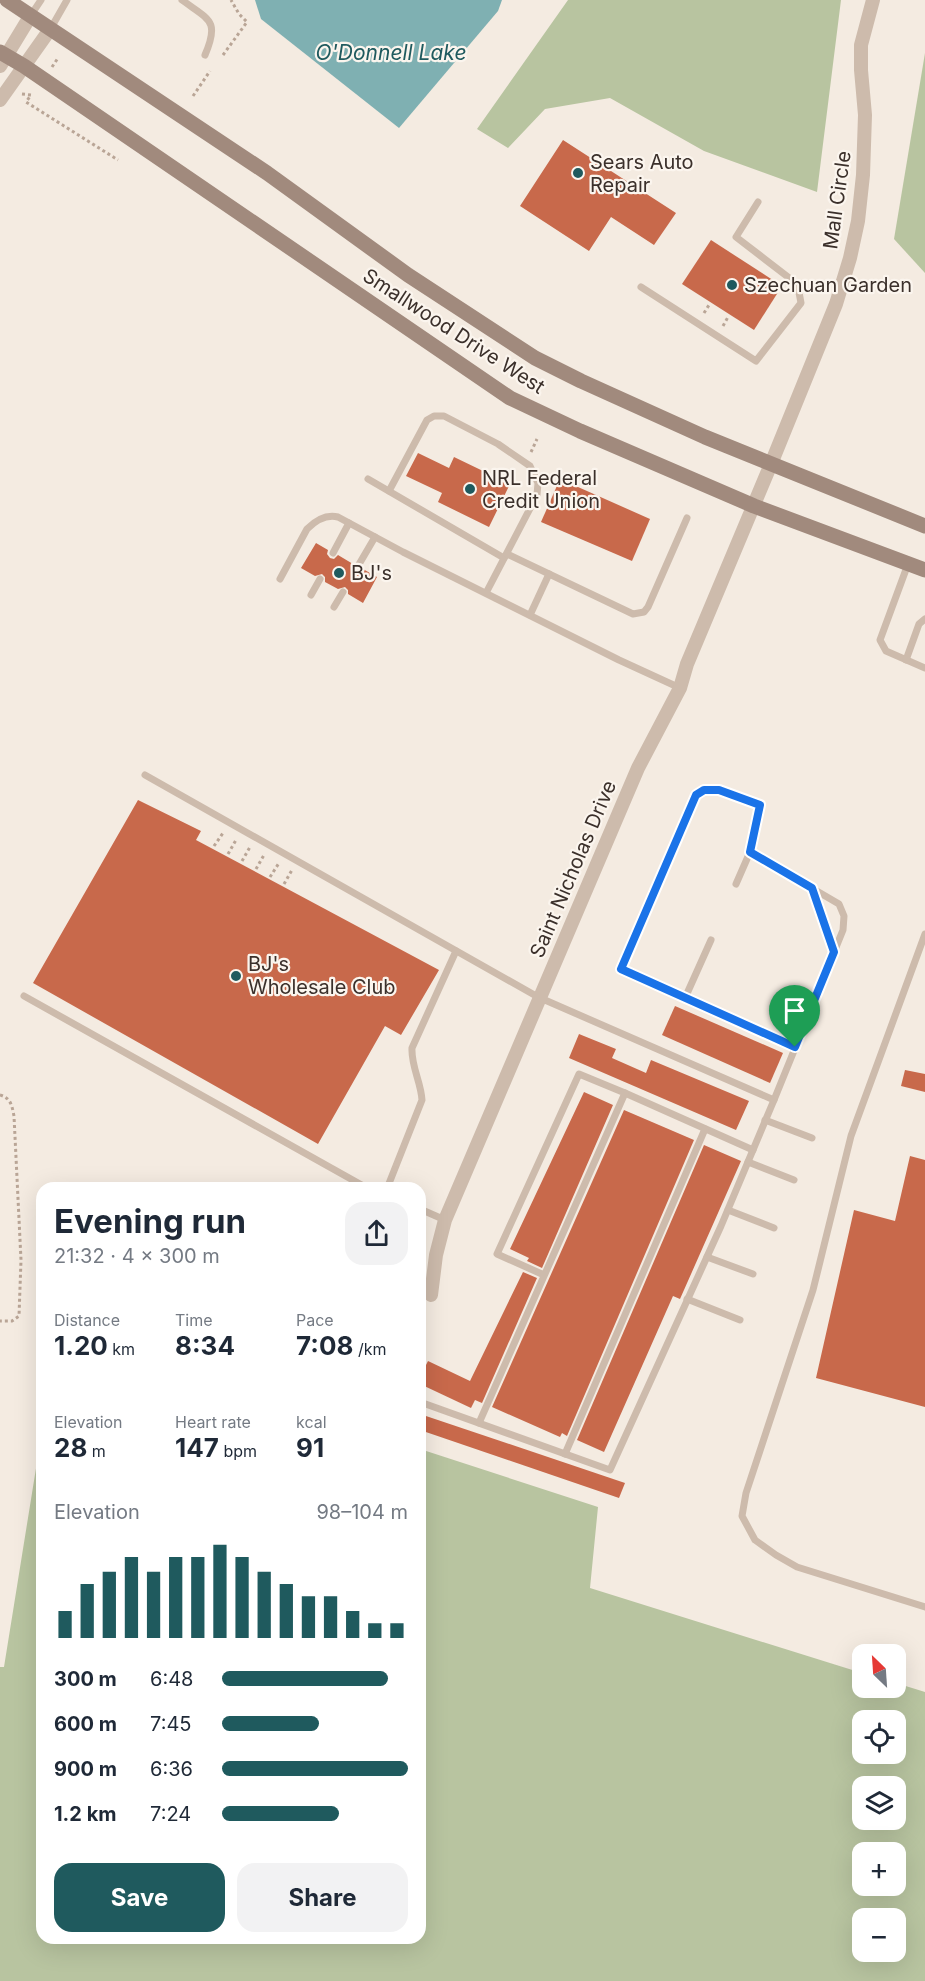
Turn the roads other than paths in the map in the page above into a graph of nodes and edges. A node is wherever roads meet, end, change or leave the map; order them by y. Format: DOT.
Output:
graph roads {
  1 [pos="6,0"];
  2 [pos="40,0"];
  3 [pos="67,0"];
  4 [pos="182,0"];
  5 [pos="873,0"];
  6 [pos="31,15"];
  7 [pos="51,28"];
  8 [pos="205,55"];
  9 [pos="2,58"];
  10 [pos="24,66"];
  11 [pos="0,100"];
  12 [pos="758,202"];
  13 [pos="641,287"];
  14 [pos="771,464"];
  15 [pos="368,479"];
  16 [pos="389,491"];
  17 [pos="754,506"];
  18 [pos="687,518"];
  19 [pos="349,523"];
  20 [pos="925,526"];
  21 [pos="375,537"];
  22 [pos="333,553"];
  23 [pos="506,556"];
  24 [pos="908,564"];
  25 [pos="358,566"];
  26 [pos="925,570"];
  27 [pos="549,574"];
  28 [pos="280,579"];
  29 [pos="320,579"];
  30 [pos="343,592"];
  31 [pos="486,593"];
  32 [pos="311,595"];
  33 [pos="334,607"];
  34 [pos="530,615"];
  35 [pos="925,619"];
  36 [pos="906,660"];
  37 [pos="925,668"];
  38 [pos="680,688"];
  39 [pos="145,775"];
  40 [pos="750,852"];
  41 [pos="735,884"];
  42 [pos="812,888"];
  43 [pos="925,934"];
  44 [pos="711,940"];
  45 [pos="456,951"];
  46 [pos="834,952"];
  47 [pos="24,996"];
  48 [pos="538,997"];
  49 [pos="685,998"];
  50 [pos="795,1047"];
  51 [pos="625,1093"];
  52 [pos="774,1100"];
  53 [pos="765,1120"];
  54 [pos="705,1129"];
  55 [pos="812,1138"];
  56 [pos="753,1149"];
  57 [pos="748,1162"];
  58 [pos="794,1180"];
  59 [pos="356,1182"];
  60 [pos="388,1182"];
  61 [pos="728,1210"];
  62 [pos="426,1212"];
  63 [pos="445,1220"];
  64 [pos="774,1228"];
  65 [pos="707,1257"];
  66 [pos="753,1274"];
  67 [pos="544,1275"];
  68 [pos="431,1295"];
  69 [pos="687,1299"];
  70 [pos="740,1320"];
  71 [pos="426,1404"];
  72 [pos="479,1423"];
  73 [pos="565,1454"];
  74 [pos="925,1607"];
  1 -- 6 [label="main road, Smallwood Drive West"];
  2 -- 6 [label="lane"];
  3 -- 7 [label="lane"];
  4 -- 8 [label="lane"];
  5 -- 14 [label="street, Mall Circle"];
  6 -- 7 [label="main road, Smallwood Drive West"];
  6 -- 9 [label="street"];
  7 -- 10 [label="street"];
  7 -- 14 [label="main road, Smallwood Drive West"];
  9 -- 10 [label="main road, Smallwood Drive West"];
  10 -- 11 [label="street"];
  10 -- 17 [label="main road, Smallwood Drive West"];
  12 -- 13 [label="lane"];
  14 -- 17 [label="street, Saint Nicholas Drive"];
  14 -- 20 [label="main road, Smallwood Drive West"];
  15 -- 16 [label="lane"];
  16 -- 23 [label="lane"];
  16 -- 23 [label="lane"];
  17 -- 24 [label="main road, Smallwood Drive West"];
  17 -- 38 [label="street, Saint Nicholas Drive"];
  18 -- 27 [label="lane"];
  19 -- 21 [label="lane"];
  19 -- 22 [label="lane"];
  19 -- 28 [label="lane"];
  21 -- 25 [label="lane"];
  21 -- 31 [label="lane"];
  23 -- 27 [label="lane"];
  23 -- 31 [label="lane"];
  24 -- 26 [label="main road, Smallwood Drive West"];
  24 -- 36 [label="lane"];
  27 -- 34 [label="lane"];
  29 -- 32 [label="lane"];
  30 -- 33 [label="lane"];
  31 -- 34 [label="lane"];
  34 -- 38 [label="lane"];
  35 -- 36 [label="lane"];
  36 -- 37 [label="lane"];
  38 -- 48 [label="street, Saint Nicholas Drive"];
  39 -- 45 [label="lane"];
  40 -- 41 [label="lane"];
  40 -- 42 [label="lane"];
  40 -- 49 [label="lane"];
  42 -- 46 [label="lane"];
  42 -- 46 [label="lane"];
  43 -- 74 [label="lane"];
  44 -- 49 [label="lane"];
  45 -- 48 [label="lane"];
  45 -- 60 [label="lane"];
  46 -- 50 [label="lane"];
  47 -- 59 [label="lane"];
  48 -- 52 [label="lane"];
  48 -- 63 [label="street, Saint Nicholas Drive"];
  49 -- 50 [label="lane"];
  50 -- 52 [label="lane"];
  51 -- 54 [label="lane"];
  51 -- 67 [label="lane"];
  51 -- 67 [label="lane"];
  52 -- 53 [label="lane"];
  53 -- 55 [label="lane"];
  53 -- 56 [label="lane"];
  54 -- 56 [label="lane"];
  54 -- 73 [label="lane"];
  56 -- 57 [label="lane"];
  57 -- 58 [label="lane"];
  57 -- 61 [label="lane"];
  61 -- 64 [label="lane"];
  61 -- 65 [label="lane"];
  62 -- 63 [label="lane"];
  63 -- 68 [label="street, Saint Nicholas Drive"];
  65 -- 66 [label="lane"];
  65 -- 69 [label="lane"];
  67 -- 72 [label="lane"];
  69 -- 70 [label="lane"];
  69 -- 73 [label="lane"];
  71 -- 72 [label="lane"];
  72 -- 73 [label="lane"];
}
